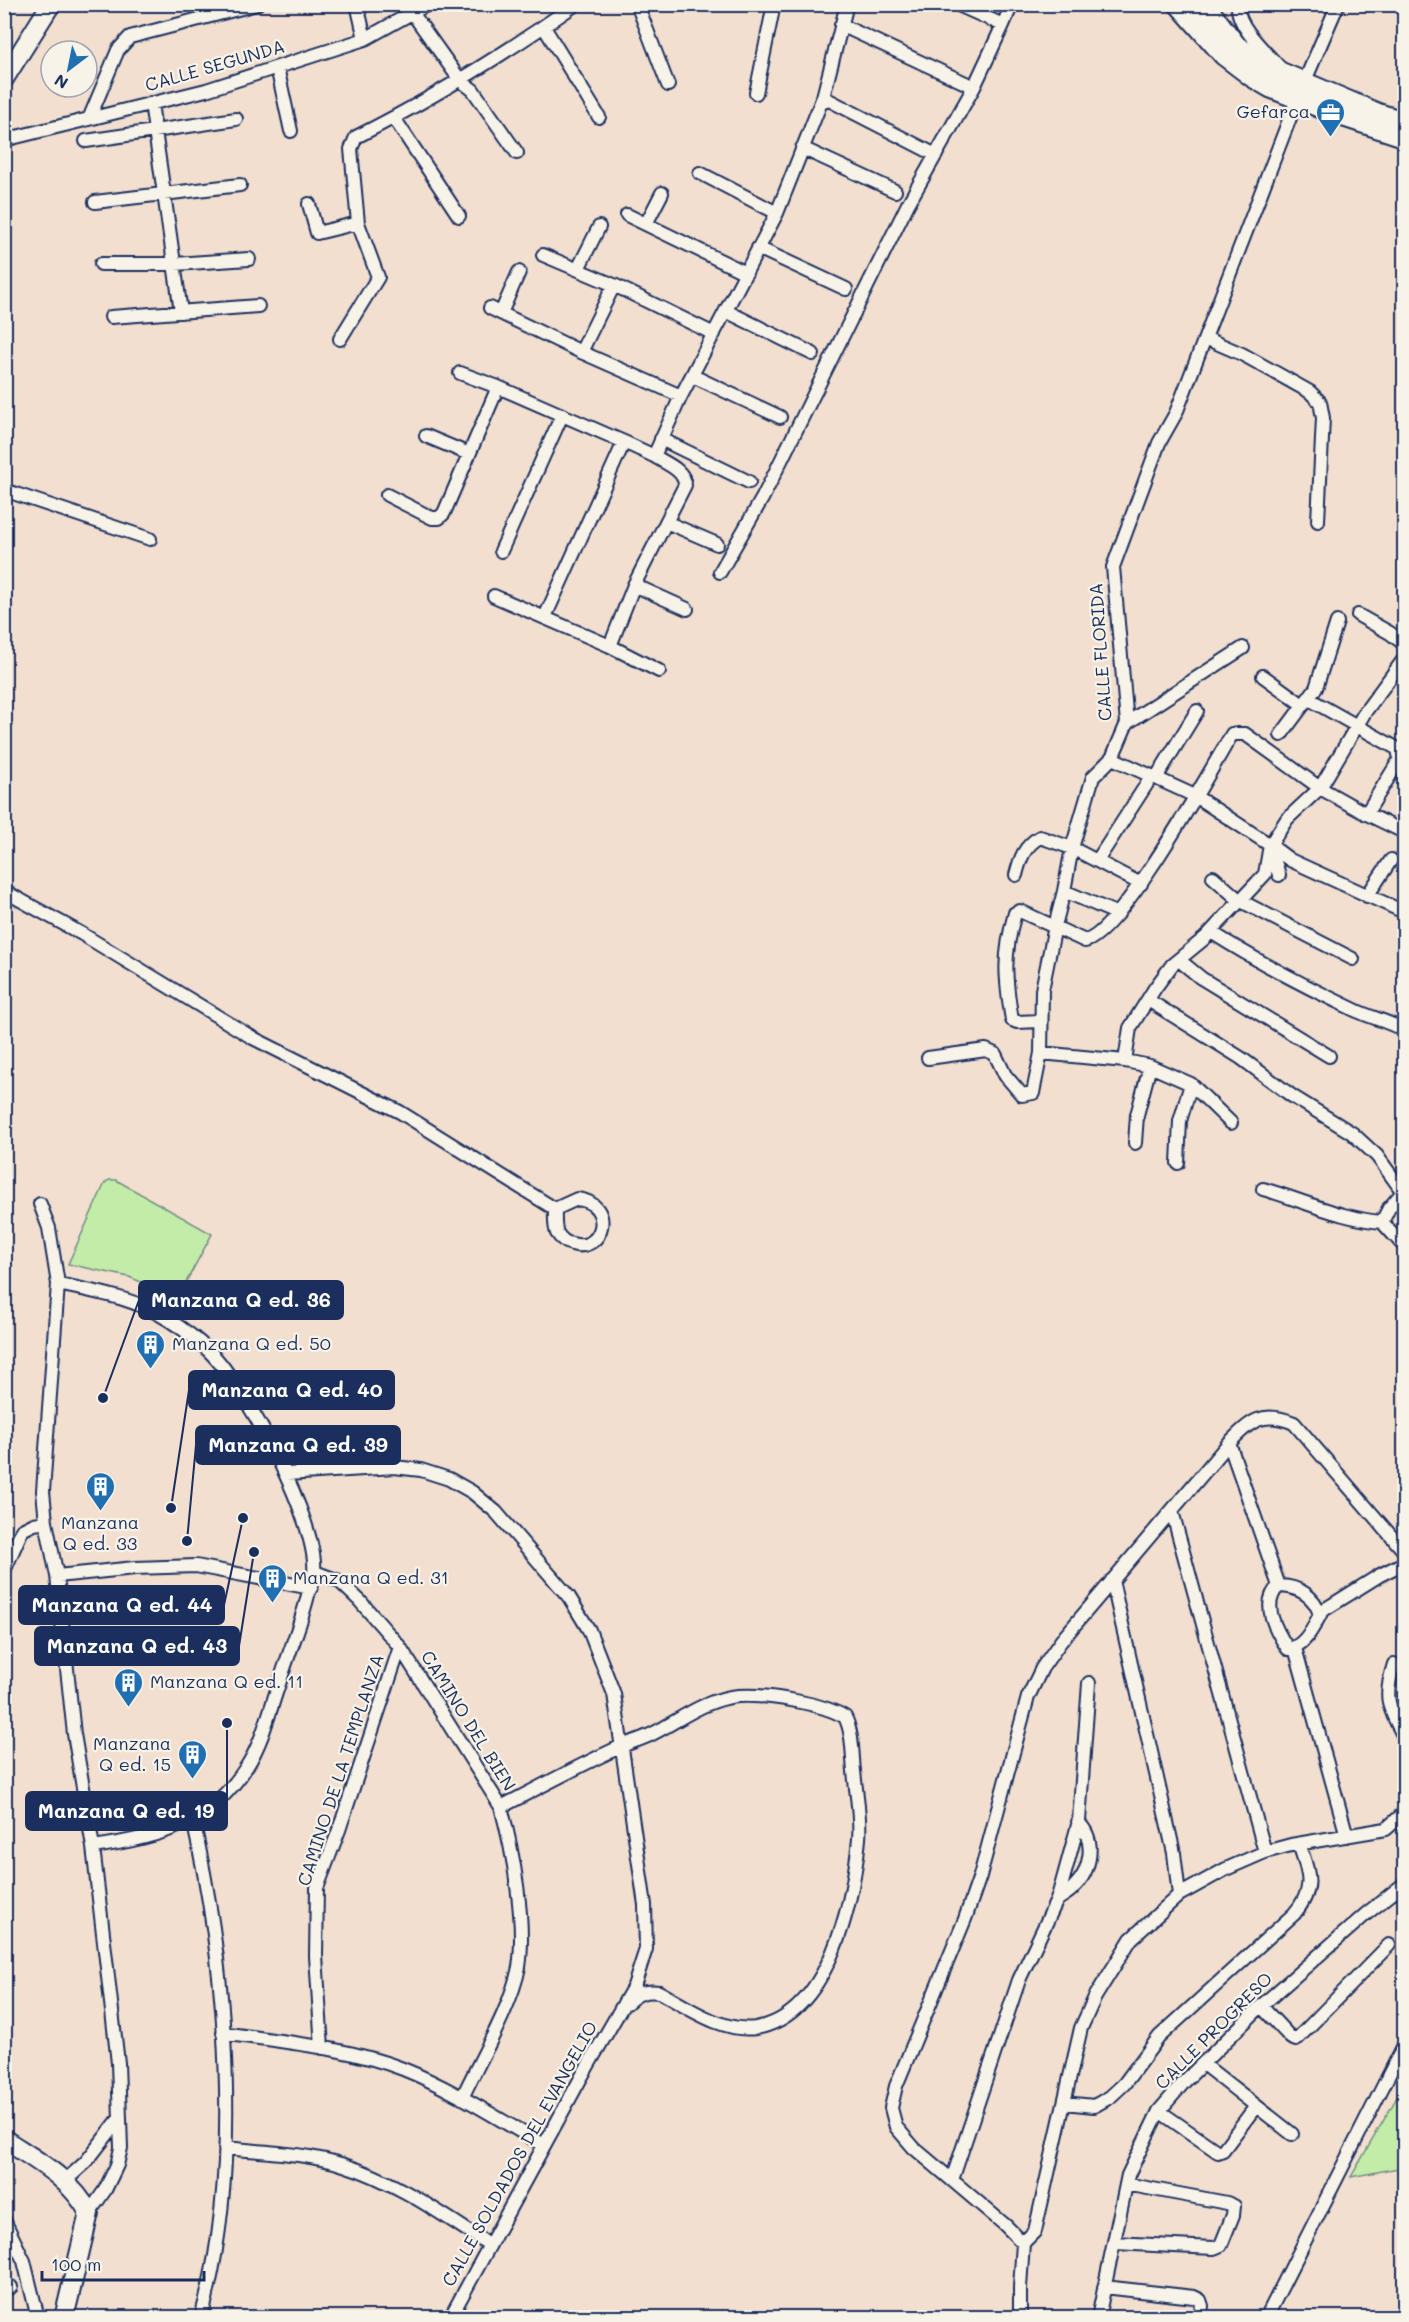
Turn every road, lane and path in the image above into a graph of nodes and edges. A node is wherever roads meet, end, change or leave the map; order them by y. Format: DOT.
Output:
graph roads {
  1 [pos="51,4"];
  2 [pos="257,4"];
  3 [pos="357,4"];
  4 [pos="428,4"];
  5 [pos="576,4"];
  6 [pos="637,4"];
  7 [pos="774,4"];
  8 [pos="847,4"];
  9 [pos="956,4"];
  10 [pos="1012,4"];
  11 [pos="1179,4"];
  12 [pos="1204,4"];
  13 [pos="1238,4"];
  14 [pos="1338,4"];
  15 [pos="413,14"];
  16 [pos="841,25"];
  17 [pos="1003,25"];
  18 [pos="544,27"];
  19 [pos="365,39"];
  20 [pos="278,67"];
  21 [pos="4,79"];
  22 [pos="460,80"];
  23 [pos="668,85"];
  24 [pos="1297,86"];
  25 [pos="974,87"];
  26 [pos="756,93"];
  27 [pos="823,97"];
  28 [pos="152,103"];
  29 [pos="599,117"];
  30 [pos="394,118"];
  31 [pos="89,119"];
  32 [pos="236,119"];
  33 [pos="1404,122"];
  34 [pos="291,131"];
  35 [pos="156,132"];
  36 [pos="1404,136"];
  37 [pos="4,140"];
  38 [pos="86,141"];
  39 [pos="802,148"];
  40 [pos="517,153"];
  41 [pos="936,155"];
  42 [pos="700,173"];
  43 [pos="240,185"];
  44 [pos="895,191"];
  45 [pos="164,193"];
  46 [pos="662,193"];
  47 [pos="95,202"];
  48 [pos="309,204"];
  49 [pos="777,213"];
  50 [pos="627,215"];
  51 [pos="459,216"];
  52 [pos="358,223"];
  53 [pos="646,224"];
  54 [pos="599,227"];
  55 [pos="758,248"];
  56 [pos="543,255"];
  57 [pos="249,259"];
  58 [pos="101,264"];
  59 [pos="175,264"];
  60 [pos="578,269"];
  61 [pos="519,272"];
  62 [pos="746,273"];
  63 [pos="614,285"];
  64 [pos="846,289"];
  65 [pos="258,306"];
  66 [pos="726,311"];
  67 [pos="181,312"];
  68 [pos="111,317"];
  69 [pos="714,334"];
  70 [pos="1205,338"];
  71 [pos="340,339"];
  72 [pos="581,352"];
  73 [pos="813,354"];
  74 [pos="460,373"];
  75 [pos="693,376"];
  76 [pos="498,387"];
  77 [pos="681,396"];
  78 [pos="562,415"];
  79 [pos="780,417"];
  80 [pos="426,436"];
  81 [pos="661,439"];
  82 [pos="624,442"];
  83 [pos="469,454"];
  84 [pos="654,456"];
  85 [pos="749,482"];
  86 [pos="4,490"];
  87 [pos="387,495"];
  88 [pos="1318,521"];
  89 [pos="666,522"];
  90 [pos="150,538"];
  91 [pos="717,544"];
  92 [pos="501,551"];
  93 [pos="720,572"];
  94 [pos="634,585"];
  95 [pos="494,596"];
  96 [pos="687,609"];
  97 [pos="1358,615"];
  98 [pos="545,617"];
  99 [pos="1337,622"];
  100 [pos="1404,644"];
  101 [pos="610,646"];
  102 [pos="1243,648"];
  103 [pos="1404,659"];
  104 [pos="659,671"];
  105 [pos="1263,676"];
  106 [pos="1306,702"];
  107 [pos="1197,711"];
  108 [pos="1127,723"];
  109 [pos="1357,725"];
  110 [pos="1281,735"];
  111 [pos="1112,758"];
  112 [pos="1154,777"];
  113 [pos="1320,788"];
  114 [pos="1195,796"];
  115 [pos="1366,814"];
  116 [pos="1404,832"];
  117 [pos="1270,845"];
  118 [pos="1072,848"];
  119 [pos="1391,860"];
  120 [pos="1096,861"];
  121 [pos="1016,875"];
  122 [pos="1279,875"];
  123 [pos="1213,877"];
  124 [pos="1141,884"];
  125 [pos="4,891"];
  126 [pos="1064,891"];
  127 [pos="1367,896"];
  128 [pos="1239,900"];
  129 [pos="1404,912"];
  130 [pos="1118,914"];
  131 [pos="1054,926"];
  132 [pos="1210,932"];
  133 [pos="1353,959"];
  134 [pos="1179,960"];
  135 [pos="1148,1000"];
  136 [pos="1040,1021"];
  137 [pos="1404,1030"];
  138 [pos="1041,1053"];
  139 [pos="1329,1056"];
  140 [pos="928,1058"];
  141 [pos="1125,1061"];
  142 [pos="1150,1066"];
  143 [pos="1191,1084"];
  144 [pos="1231,1123"];
  145 [pos="1135,1143"];
  146 [pos="1178,1163"];
  147 [pos="1263,1189"];
  148 [pos="1404,1192"];
  149 [pos="40,1204"];
  150 [pos="555,1209"];
  151 [pos="1382,1222"];
  152 [pos="1404,1246"];
  153 [pos="58,1284"];
  154 [pos="1229,1443"];
  155 [pos="287,1474"];
  156 [pos="1172,1511"];
  157 [pos="46,1522"];
  158 [pos="1404,1551"];
  159 [pos="1404,1563"];
  160 [pos="4,1571"];
  161 [pos="315,1572"];
  162 [pos="57,1576"];
  163 [pos="1112,1580"];
  164 [pos="1279,1586"];
  165 [pos="310,1588"];
  166 [pos="1319,1613"];
  167 [pos="400,1647"];
  168 [pos="1295,1648"];
  169 [pos="1394,1664"];
  170 [pos="1089,1683"];
  171 [pos="1404,1737"];
  172 [pos="622,1746"];
  173 [pos="501,1807"];
  174 [pos="1404,1813"];
  175 [pos="193,1820"];
  176 [pos="1078,1822"];
  177 [pos="1347,1836"];
  178 [pos="1299,1844"];
  179 [pos="93,1847"];
  180 [pos="1265,1852"];
  181 [pos="1404,1884"];
  182 [pos="1179,1894"];
  183 [pos="1057,1900"];
  184 [pos="1389,1945"];
  185 [pos="1261,2006"];
  186 [pos="621,2009"];
  187 [pos="223,2033"];
  188 [pos="1404,2045"];
  189 [pos="322,2048"];
  190 [pos="1203,2064"];
  191 [pos="462,2098"];
  192 [pos="1064,2103"];
  193 [pos="1256,2106"];
  194 [pos="1159,2111"];
  195 [pos="120,2118"];
  196 [pos="1292,2134"];
  197 [pos="4,2139"];
  198 [pos="544,2145"];
  199 [pos="225,2148"];
  200 [pos="952,2180"];
  201 [pos="65,2181"];
  202 [pos="1126,2184"];
  203 [pos="89,2213"];
  204 [pos="4,2220"];
  205 [pos="1023,2243"];
  206 [pos="1114,2243"];
  207 [pos="490,2245"];
  208 [pos="1104,2287"];
  209 [pos="38,2318"];
  210 [pos="64,2318"];
  211 [pos="201,2318"];
  212 [pos="450,2318"];
  213 [pos="1020,2318"];
  214 [pos="1098,2318"];
  215 [pos="1200,2318"];
  216 [pos="1266,2318"];
  1 -- 21 [label="street"];
  2 -- 31 [label="street"];
  3 -- 19 [label="street"];
  4 -- 15 [label="street, CALLE SEGUNDA"];
  5 -- 18 [label="street"];
  6 -- 23 [label="street"];
  7 -- 26 [label="street"];
  8 -- 16 [label="street"];
  9 -- 17 [label="street"];
  10 -- 17 [label="street"];
  11 -- 24 [label="main road"];
  12 -- 24 [label="main road"];
  13 -- 24 [label="street"];
  14 -- 24 [label="street, CALLE FLORIDA"];
  15 -- 19 [label="street, CALLE SEGUNDA"];
  15 -- 22 [label="street"];
  16 -- 25 [label="street"];
  16 -- 27 [label="street"];
  17 -- 25 [label="street"];
  18 -- 22 [label="street"];
  18 -- 29 [label="street"];
  19 -- 20 [label="street, CALLE SEGUNDA"];
  20 -- 28 [label="street, CALLE SEGUNDA"];
  20 -- 34 [label="street"];
  22 -- 30 [label="street"];
  22 -- 40 [label="street"];
  24 -- 33 [label="main road"];
  24 -- 36 [label="main road"];
  24 -- 70 [label="street, CALLE FLORIDA"];
  25 -- 41 [label="street"];
  27 -- 39 [label="street"];
  27 -- 41 [label="street"];
  28 -- 31 [label="street, CALLE SEGUNDA"];
  28 -- 35 [label="street"];
  30 -- 51 [label="street"];
  30 -- 52 [label="street"];
  31 -- 37 [label="street, CALLE SEGUNDA"];
  32 -- 35 [label="street"];
  35 -- 38 [label="street"];
  35 -- 45 [label="street"];
  39 -- 44 [label="street"];
  39 -- 49 [label="street"];
  41 -- 93 [label="street"];
  42 -- 49 [label="street"];
  43 -- 45 [label="street"];
  45 -- 47 [label="street"];
  45 -- 59 [label="street"];
  46 -- 53 [label="street"];
  48 -- 52 [label="street"];
  49 -- 55 [label="street"];
  50 -- 53 [label="street"];
  52 -- 71 [label="street"];
  53 -- 62 [label="street"];
  54 -- 60 [label="street"];
  55 -- 62 [label="street"];
  55 -- 64 [label="street"];
  56 -- 60 [label="street"];
  57 -- 59 [label="street"];
  58 -- 59 [label="street"];
  59 -- 67 [label="street"];
  60 -- 63 [label="street"];
  61 -- 72 [label="street"];
  62 -- 66 [label="street"];
  63 -- 69 [label="street"];
  63 -- 72 [label="street"];
  65 -- 67 [label="street"];
  66 -- 69 [label="street"];
  66 -- 73 [label="street"];
  67 -- 68 [label="street"];
  69 -- 75 [label="street"];
  70 -- 88 [label="street"];
  70 -- 108 [label="street, CALLE FLORIDA"];
  72 -- 77 [label="street"];
  74 -- 76 [label="street"];
  75 -- 77 [label="street"];
  75 -- 79 [label="street"];
  76 -- 78 [label="street"];
  76 -- 83 [label="street"];
  77 -- 81 [label="street"];
  78 -- 82 [label="street"];
  78 -- 92 [label="street"];
  80 -- 83 [label="street"];
  81 -- 84 [label="street"];
  81 -- 85 [label="street"];
  82 -- 84 [label="street"];
  82 -- 98 [label="street"];
  83 -- 87 [label="street"];
  84 -- 89 [label="street"];
  86 -- 90 [label="street"];
  89 -- 91 [label="street"];
  89 -- 94 [label="street"];
  94 -- 96 [label="street"];
  94 -- 101 [label="street"];
  95 -- 98 [label="street"];
  97 -- 100 [label="street"];
  98 -- 101 [label="street"];
  99 -- 106 [label="street"];
  101 -- 104 [label="street"];
  102 -- 108 [label="street"];
  103 -- 109 [label="street"];
  105 -- 106 [label="street"];
  106 -- 109 [label="street"];
  106 -- 110 [label="street"];
  107 -- 112 [label="street"];
  108 -- 111 [label="street, CALLE FLORIDA"];
  109 -- 113 [label="street"];
  109 -- 115 [label="street"];
  111 -- 112 [label="street"];
  111 -- 118 [label="street, CALLE FLORIDA"];
  112 -- 114 [label="street"];
  112 -- 120 [label="street"];
  113 -- 114 [label="street"];
  113 -- 115 [label="street"];
  113 -- 117 [label="street"];
  114 -- 117 [label="street"];
  114 -- 124 [label="street"];
  115 -- 116 [label="street"];
  117 -- 122 [label="street"];
  117 -- 127 [label="street"];
  117 -- 128 [label="street"];
  118 -- 120 [label="street"];
  118 -- 121 [label="street"];
  118 -- 126 [label="street, CALLE FLORIDA"];
  119 -- 127 [label="street"];
  120 -- 124 [label="street"];
  123 -- 128 [label="street"];
  124 -- 130 [label="street"];
  125 -- 150 [label="street"];
  126 -- 130 [label="street"];
  126 -- 131 [label="street, CALLE FLORIDA"];
  127 -- 129 [label="street"];
  128 -- 132 [label="street"];
  128 -- 133 [label="street"];
  130 -- 131 [label="street"];
  131 -- 136 [label="street, CALLE FLORIDA"];
  131 -- 136 [label="street"];
  132 -- 134 [label="street"];
  132 -- 137 [label="street"];
  134 -- 135 [label="street"];
  134 -- 139 [label="street"];
  135 -- 141 [label="street"];
  135 -- 148 [label="street"];
  136 -- 138 [label="street, CALLE FLORIDA"];
  138 -- 140 [label="street, CALLE FLORIDA"];
  138 -- 141 [label="street"];
  141 -- 142 [label="street"];
  142 -- 143 [label="street"];
  142 -- 145 [label="street"];
  143 -- 144 [label="street"];
  143 -- 146 [label="street"];
  147 -- 151 [label="street"];
  148 -- 151 [label="street"];
  149 -- 153 [label="street"];
  151 -- 152 [label="street"];
  153 -- 155 [label="street"];
  153 -- 157 [label="street"];
  154 -- 156 [label="street"];
  154 -- 158 [label="street"];
  154 -- 164 [label="street"];
  155 -- 161 [label="street"];
  155 -- 172 [label="street, CALLE SOLDADOS DEL EVANGELIO"];
  156 -- 163 [label="street"];
  156 -- 180 [label="street"];
  157 -- 160 [label="street"];
  157 -- 162 [label="street"];
  159 -- 166 [label="street"];
  161 -- 165 [label="street"];
  161 -- 167 [label="street, CAMINO DEL BIEN"];
  162 -- 165 [label="street"];
  162 -- 179 [label="street"];
  163 -- 182 [label="street"];
  163 -- 200 [label="street"];
  164 -- 166 [label="street"];
  164 -- 168 [label="street"];
  165 -- 175 [label="street"];
  166 -- 168 [label="street"];
  167 -- 173 [label="street, CAMINO DEL BIEN"];
  167 -- 189 [label="street, CAMINO DE LA TEMPLANZA"];
  168 -- 177 [label="street"];
  169 -- 171 [label="street"];
  170 -- 176 [label="street"];
  172 -- 173 [label="street"];
  172 -- 186 [label="street, CALLE SOLDADOS DEL EVANGELIO"];
  172 -- 186 [label="street"];
  173 -- 191 [label="street, CAMINO DEL BIEN"];
  174 -- 177 [label="street"];
  175 -- 179 [label="street"];
  175 -- 187 [label="street"];
  176 -- 183 [label="street"];
  176 -- 183 [label="street"];
  177 -- 178 [label="street"];
  178 -- 180 [label="street"];
  178 -- 192 [label="street"];
  179 -- 195 [label="street"];
  180 -- 182 [label="street"];
  181 -- 185 [label="street, CALLE PROGRESO"];
  182 -- 192 [label="street"];
  183 -- 200 [label="street"];
  184 -- 185 [label="street"];
  185 -- 190 [label="street, CALLE PROGRESO"];
  186 -- 198 [label="street, CALLE SOLDADOS DEL EVANGELIO"];
  187 -- 189 [label="street"];
  187 -- 199 [label="street"];
  188 -- 216 [label="street"];
  189 -- 191 [label="street"];
  190 -- 193 [label="street"];
  190 -- 194 [label="street, CALLE PROGRESO"];
  191 -- 198 [label="street"];
  192 -- 205 [label="street"];
  193 -- 194 [label="street"];
  193 -- 196 [label="street"];
  194 -- 202 [label="street, CALLE PROGRESO"];
  195 -- 201 [label="street"];
  195 -- 203 [label="street"];
  197 -- 201 [label="street"];
  198 -- 207 [label="street, CALLE SOLDADOS DEL EVANGELIO"];
  199 -- 207 [label="street"];
  199 -- 211 [label="street"];
  200 -- 205 [label="street"];
  201 -- 203 [label="street"];
  202 -- 206 [label="street, CALLE PROGRESO"];
  202 -- 206 [label="street"];
  203 -- 210 [label="street"];
  204 -- 209 [label="street"];
  205 -- 213 [label="street"];
  206 -- 208 [label="street, CALLE PROGRESO"];
  207 -- 212 [label="street, CALLE SOLDADOS DEL EVANGELIO"];
  208 -- 214 [label="street, CALLE PROGRESO"];
  208 -- 215 [label="street"];
}
